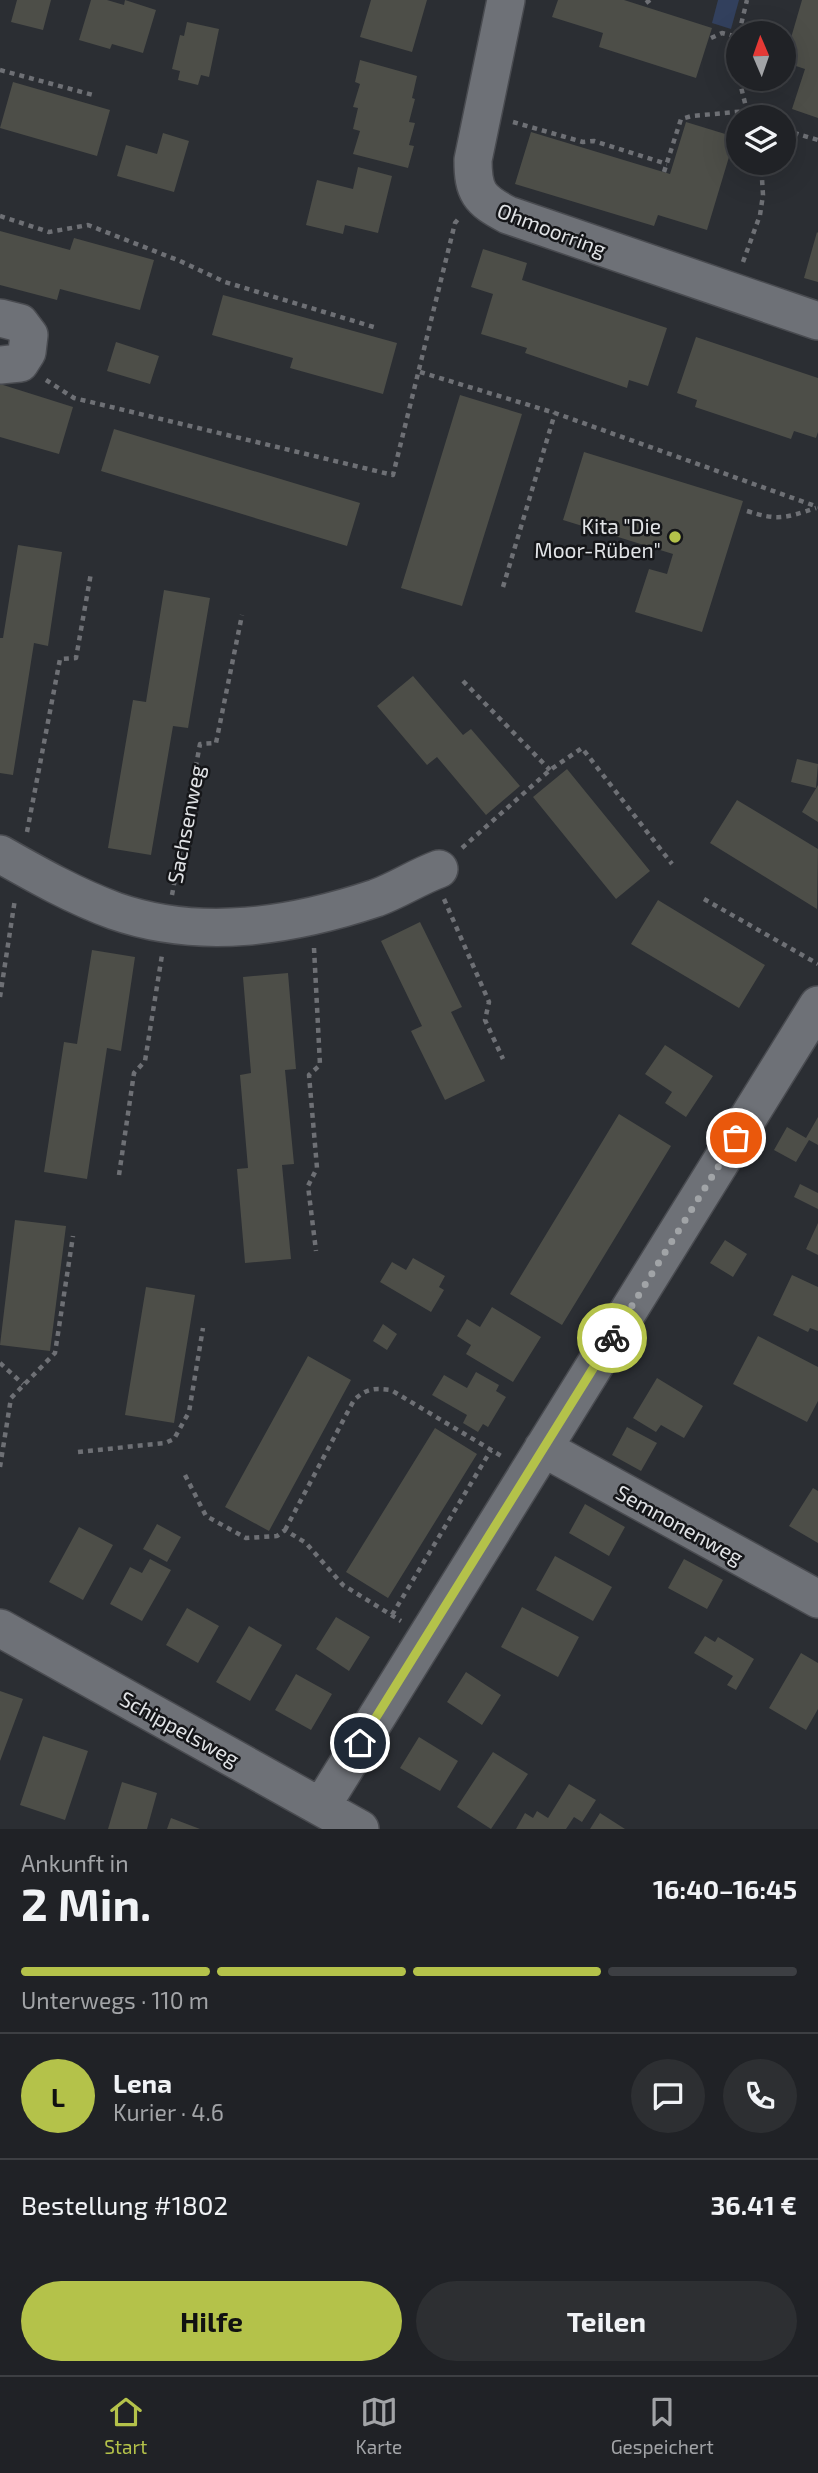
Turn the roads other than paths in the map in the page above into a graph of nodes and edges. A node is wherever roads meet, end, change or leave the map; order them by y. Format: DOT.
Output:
graph roads {
  1 [pos="506,0"];
  2 [pos="0,318"];
  3 [pos="818,321"];
  4 [pos="10,364"];
  5 [pos="10,860"];
  6 [pos="436,870"];
  7 [pos="818,1005"];
  8 [pos="535,1460"];
  9 [pos="818,1599"];
  10 [pos="0,1628"];
  11 [pos="321,1807"];
  12 [pos="360,1829"];
  1 -- 3 [label="street, Ohmoorring"];
  2 -- 4 [label="street"];
  5 -- 6 [label="street"];
  7 -- 8 [label="street"];
  8 -- 9 [label="street, Semnonenweg"];
  8 -- 11 [label="street"];
  10 -- 11 [label="street, Schippelsweg"];
  11 -- 12 [label="street, Schippelsweg"];
}
